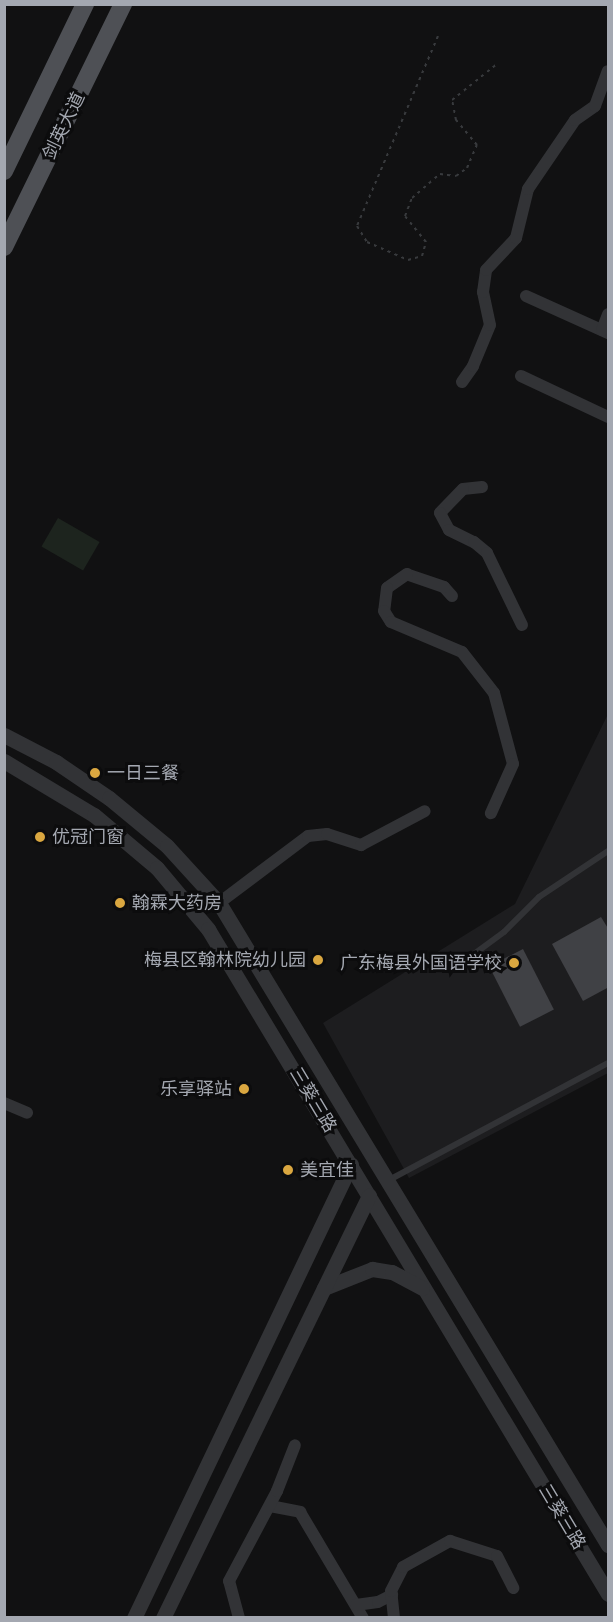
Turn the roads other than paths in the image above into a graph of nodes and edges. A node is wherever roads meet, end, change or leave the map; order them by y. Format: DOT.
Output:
graph roads {
  1 [pos="85,4"];
  2 [pos="123,4"];
  3 [pos="609,71"];
  4 [pos="4,171"];
  5 [pos="4,248"];
  6 [pos="526,296"];
  7 [pos="609,314"];
  8 [pos="605,332"];
  9 [pos="521,376"];
  10 [pos="462,382"];
  11 [pos="609,417"];
  12 [pos="482,487"];
  13 [pos="452,596"];
  14 [pos="522,625"];
  15 [pos="4,735"];
  16 [pos="4,761"];
  17 [pos="425,811"];
  18 [pos="491,813"];
  19 [pos="609,851"];
  20 [pos="219,903"];
  21 [pos="455,968"];
  22 [pos="609,1063"];
  23 [pos="4,1103"];
  24 [pos="27,1113"];
  25 [pos="351,1164"];
  26 [pos="389,1180"];
  27 [pos="369,1196"];
  28 [pos="324,1288"];
  29 [pos="423,1289"];
  30 [pos="295,1445"];
  31 [pos="270,1506"];
  32 [pos="609,1545"];
  33 [pos="513,1588"];
  34 [pos="609,1594"];
  35 [pos="392,1595"];
  36 [pos="356,1605"];
  37 [pos="134,1617"];
  38 [pos="163,1617"];
  39 [pos="239,1617"];
  40 [pos="363,1617"];
  41 [pos="394,1617"];
  1 -- 4 [label="main road, 剑英大道"];
  2 -- 5 [label="main road, 剑英大道"];
  3 -- 10 [label="street"];
  6 -- 8 [label="street"];
  7 -- 8 [label="street"];
  9 -- 11 [label="street"];
  12 -- 14 [label="street"];
  13 -- 18 [label="street"];
  15 -- 20 [label="street, 三葵三路"];
  16 -- 25 [label="street, 三葵三路"];
  17 -- 20 [label="street"];
  19 -- 21 [label="lane"];
  20 -- 26 [label="street, 三葵三路"];
  22 -- 26 [label="lane"];
  23 -- 24 [label="street"];
  25 -- 27 [label="street, 三葵三路"];
  25 -- 37 [label="street"];
  26 -- 32 [label="street, 三葵三路"];
  27 -- 28 [label="street"];
  27 -- 29 [label="street, 三葵三路"];
  28 -- 29 [label="street"];
  28 -- 38 [label="street"];
  29 -- 34 [label="street, 三葵三路"];
  30 -- 31 [label="street"];
  31 -- 36 [label="street"];
  31 -- 39 [label="street"];
  33 -- 35 [label="street"];
  35 -- 36 [label="street"];
  35 -- 41 [label="street"];
  36 -- 40 [label="street"];
}
